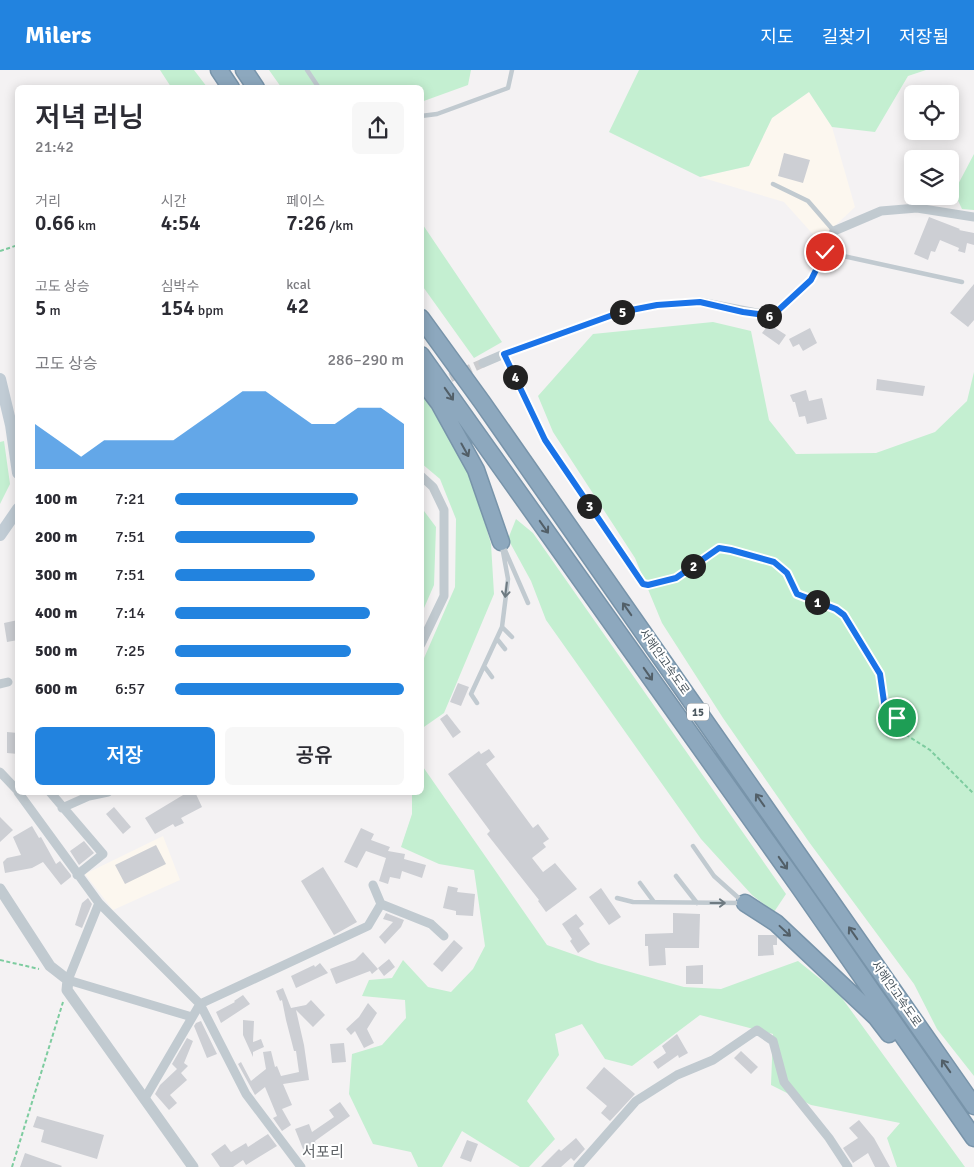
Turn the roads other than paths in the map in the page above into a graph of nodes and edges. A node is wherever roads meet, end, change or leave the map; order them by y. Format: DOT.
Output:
graph roads {
  1 [pos="218,70"];
  2 [pos="244,70"];
  3 [pos="307,70"];
  4 [pos="512,70"];
  5 [pos="229,85"];
  6 [pos="254,85"];
  7 [pos="317,85"];
  8 [pos="424,116"];
  9 [pos="773,184"];
  10 [pos="974,217"];
  11 [pos="834,231"];
  12 [pos="825,252"];
  13 [pos="962,282"];
  14 [pos="424,322"];
  15 [pos="504,354"];
  16 [pos="424,359"];
  17 [pos="483,364"];
  18 [pos="0,379"];
  19 [pos="424,382"];
  20 [pos="15,453"];
  21 [pos="424,479"];
  22 [pos="15,513"];
  23 [pos="0,535"];
  24 [pos="501,542"];
  25 [pos="643,584"];
  26 [pos="528,603"];
  27 [pos="502,627"];
  28 [pos="512,637"];
  29 [pos="424,638"];
  30 [pos="497,639"];
  31 [pos="505,649"];
  32 [pos="484,666"];
  33 [pos="492,677"];
  34 [pos="477,703"];
  35 [pos="0,772"];
  36 [pos="15,789"];
  37 [pos="20,795"];
  38 [pos="52,795"];
  39 [pos="94,795"];
  40 [pos="62,808"];
  41 [pos="692,846"];
  42 [pos="77,875"];
  43 [pos="676,876"];
  44 [pos="640,883"];
  45 [pos="373,885"];
  46 [pos="0,889"];
  47 [pos="617,898"];
  48 [pos="98,902"];
  49 [pos="654,902"];
  50 [pos="697,903"];
  51 [pos="745,903"];
  52 [pos="381,904"];
  53 [pos="444,936"];
  54 [pos="68,985"];
  55 [pos="200,1004"];
  56 [pos="192,1017"];
  57 [pos="145,1098"];
  58 [pos="974,1106"];
  59 [pos="974,1138"];
  60 [pos="974,1147"];
  61 [pos="194,1167"];
  62 [pos="301,1167"];
  63 [pos="578,1167"];
  64 [pos="848,1167"];
  1 -- 5 [label="highway"];
  2 -- 6 [label="highway"];
  3 -- 7 [label="lane"];
  4 -- 8 [label="lane"];
  9 -- 11 [label="lane"];
  10 -- 11 [label="street"];
  11 -- 12 [label="street"];
  12 -- 13 [label="lane"];
  12 -- 15 [label="street"];
  58 -- 14 [label="highway, 서해안고속도로 / 15, one-way"];
  15 -- 17 [label="street"];
  15 -- 25 [label="street"];
  16 -- 59 [label="highway, 서해안고속도로 / 15, one-way"];
  18 -- 20 [label="main road"];
  19 -- 24 [label="highway, one-way"];
  21 -- 29 [label="street"];
  22 -- 23 [label="main road"];
  24 -- 26 [label="lane"];
  24 -- 27 [label="lane, one-way"];
  27 -- 28 [label="lane"];
  27 -- 30 [label="lane"];
  30 -- 31 [label="lane"];
  30 -- 32 [label="lane"];
  32 -- 33 [label="lane"];
  32 -- 34 [label="lane"];
  35 -- 36 [label="street"];
  37 -- 42 [label="street"];
  38 -- 40 [label="street"];
  39 -- 40 [label="street"];
  40 -- 42 [label="street"];
  41 -- 51 [label="lane"];
  42 -- 48 [label="street"];
  43 -- 50 [label="lane"];
  44 -- 49 [label="lane"];
  45 -- 52 [label="street"];
  46 -- 54 [label="street"];
  47 -- 49 [label="lane"];
  48 -- 54 [label="street"];
  48 -- 55 [label="street"];
  49 -- 50 [label="lane"];
  50 -- 51 [label="lane, one-way"];
  51 -- 60 [label="highway, one-way"];
  52 -- 53 [label="street"];
  52 -- 55 [label="street"];
  54 -- 56 [label="street"];
  54 -- 57 [label="street"];
  55 -- 56 [label="street"];
  55 -- 62 [label="street"];
  56 -- 57 [label="street"];
  57 -- 61 [label="street"];
  63 -- 64 [label="street"];
}
